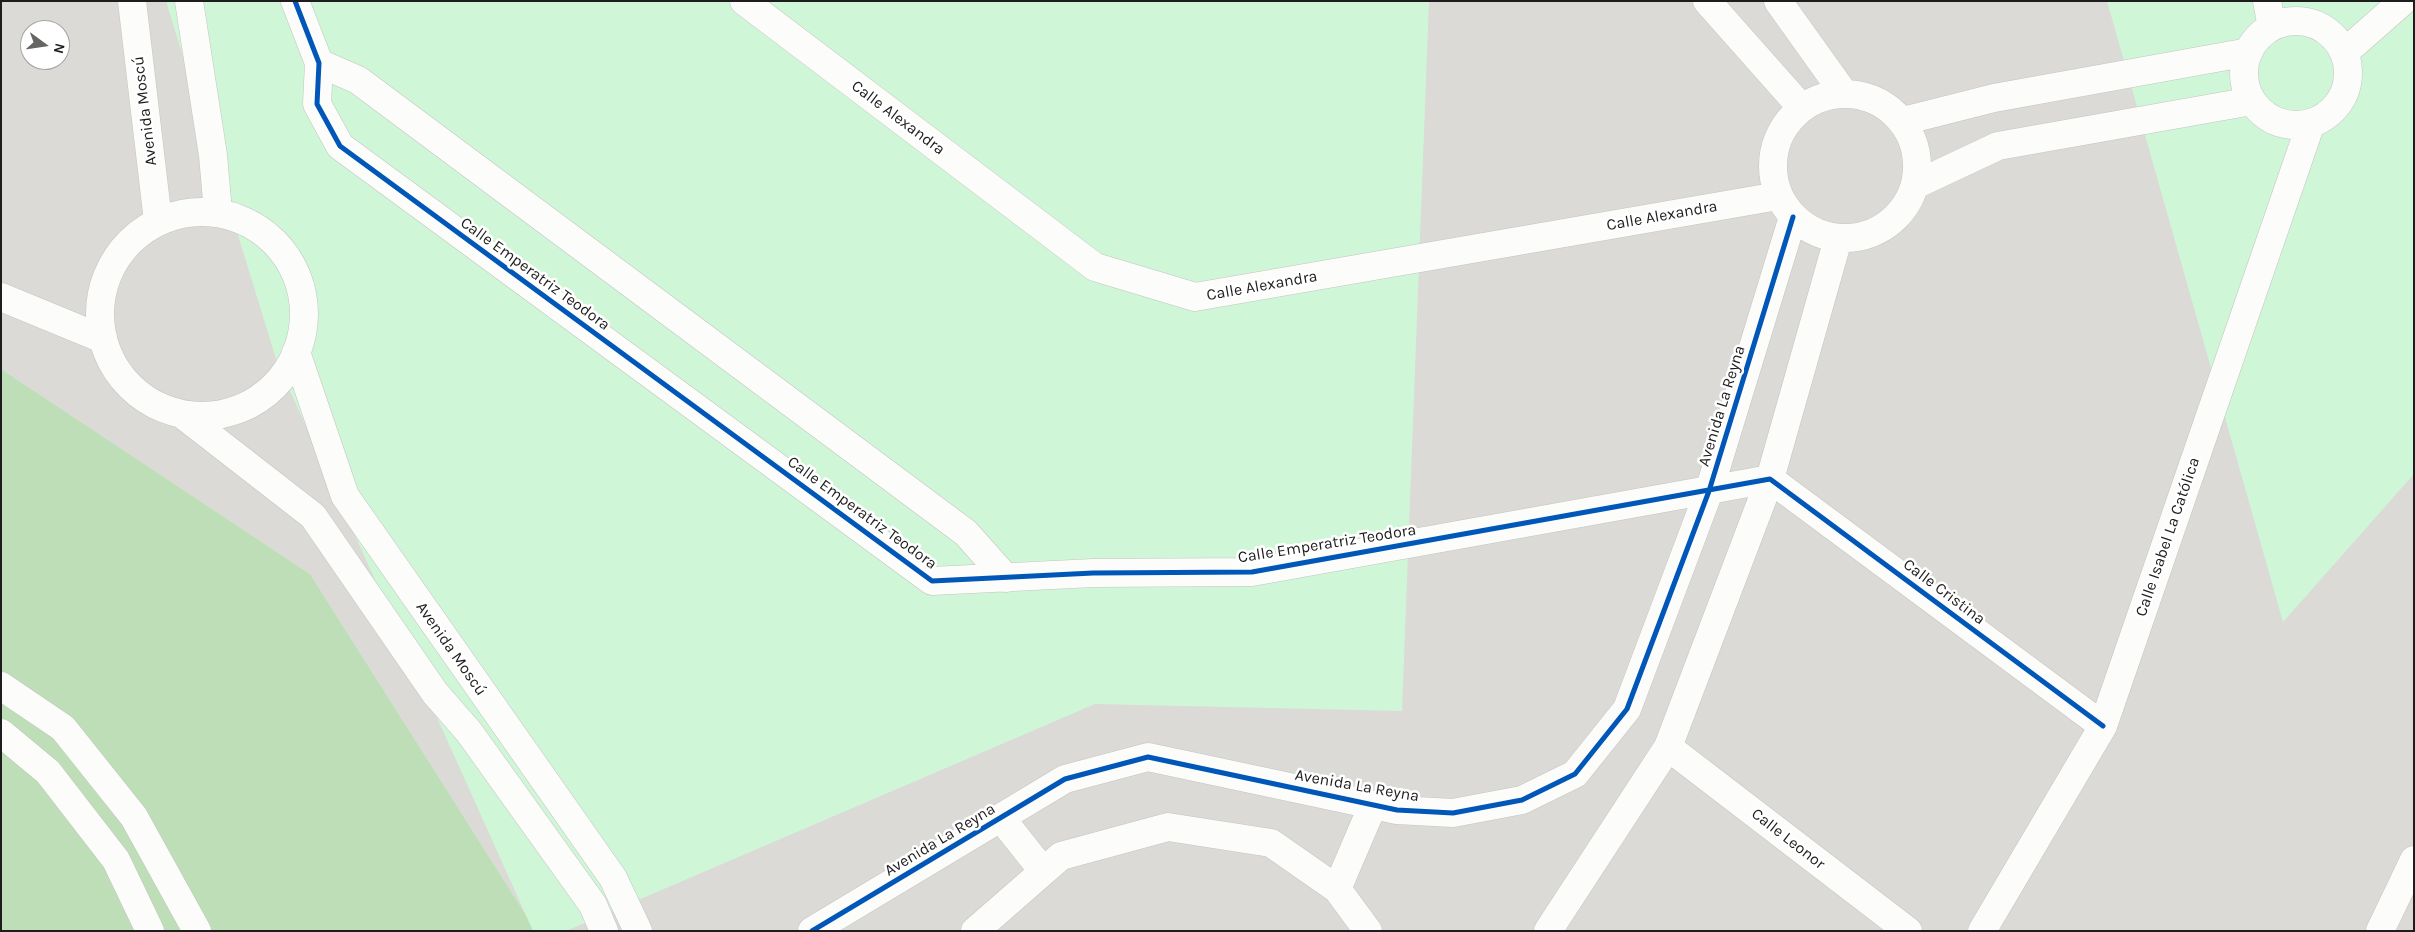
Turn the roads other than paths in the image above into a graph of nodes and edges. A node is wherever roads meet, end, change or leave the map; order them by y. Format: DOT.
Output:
graph roads {
  1 [pos="132,1"];
  2 [pos="189,1"];
  3 [pos="295,1"];
  4 [pos="744,1"];
  5 [pos="1707,1"];
  6 [pos="1778,1"];
  7 [pos="2403,1"];
  8 [pos="2304,12"];
  9 [pos="2270,14"];
  10 [pos="2249,52"];
  11 [pos="2344,53"];
  12 [pos="319,63"];
  13 [pos="1843,92"];
  14 [pos="2252,101"];
  15 [pos="1801,107"];
  16 [pos="1902,121"];
  17 [pos="2311,123"];
  18 [pos="1915,185"];
  19 [pos="1786,207"];
  20 [pos="218,212"];
  21 [pos="158,221"];
  22 [pos="1838,239"];
  23 [pos="1,297"];
  24 [pos="103,339"];
  25 [pos="296,352"];
  26 [pos="183,415"];
  27 [pos="1770,479"];
  28 [pos="1709,490"];
  29 [pos="345,496"];
  30 [pos="313,516"];
  31 [pos="1006,578"];
  32 [pos="1,686"];
  33 [pos="495,711"];
  34 [pos="2103,726"];
  35 [pos="469,732"];
  36 [pos="1,734"];
  37 [pos="1668,747"];
  38 [pos="1373,805"];
  39 [pos="134,817"];
  40 [pos="1001,818"];
  41 [pos="99,838"];
  42 [pos="2414,860"];
  43 [pos="1043,871"];
  44 [pos="1337,889"];
  45 [pos="150,931"];
  46 [pos="197,931"];
  47 [pos="604,931"];
  48 [pos="638,931"];
  49 [pos="812,931"];
  50 [pos="975,931"];
  51 [pos="1368,931"];
  52 [pos="1548,931"];
  53 [pos="1908,931"];
  54 [pos="1982,931"];
  55 [pos="2380,931"];
  1 -- 21 [label="street, Avenida Moscú"];
  2 -- 20 [label="street"];
  3 -- 12 [label="street, Calle Emperatriz Teodora"];
  4 -- 19 [label="street, Calle Alexandra"];
  5 -- 15 [label="street"];
  6 -- 13 [label="street"];
  7 -- 11 [label="street"];
  8 -- 9 [label="street"];
  8 -- 11 [label="street"];
  9 -- 10 [label="street"];
  10 -- 14 [label="street"];
  10 -- 16 [label="street"];
  11 -- 17 [label="street"];
  12 -- 31 [label="street"];
  12 -- 31 [label="street, Calle Emperatriz Teodora"];
  13 -- 15 [label="street"];
  13 -- 16 [label="street"];
  14 -- 17 [label="street"];
  14 -- 18 [label="street"];
  15 -- 19 [label="street"];
  16 -- 18 [label="street"];
  17 -- 34 [label="street, Calle Isabel La Católica"];
  18 -- 22 [label="street"];
  19 -- 22 [label="street"];
  19 -- 28 [label="street, Avenida La Reyna"];
  20 -- 21 [label="street"];
  20 -- 25 [label="street"];
  21 -- 24 [label="street"];
  22 -- 27 [label="street"];
  23 -- 24 [label="street"];
  24 -- 26 [label="street"];
  25 -- 26 [label="street"];
  25 -- 29 [label="street, Avenida Moscú"];
  26 -- 30 [label="street"];
  27 -- 28 [label="street, Calle Emperatriz Teodora"];
  27 -- 34 [label="street, Calle Cristina"];
  27 -- 37 [label="street"];
  28 -- 31 [label="street, Calle Emperatriz Teodora"];
  28 -- 38 [label="street, Avenida La Reyna"];
  29 -- 30 [label="street"];
  29 -- 33 [label="street, Avenida Moscú"];
  30 -- 35 [label="street"];
  32 -- 39 [label="street"];
  33 -- 35 [label="street"];
  33 -- 48 [label="street, Avenida Moscú"];
  34 -- 54 [label="street, Calle Isabel La Católica"];
  35 -- 47 [label="street"];
  36 -- 41 [label="street"];
  37 -- 52 [label="street"];
  37 -- 53 [label="street, Calle Leonor"];
  38 -- 40 [label="street, Avenida La Reyna"];
  38 -- 44 [label="street, Avenida La Reyna"];
  39 -- 41 [label="street"];
  39 -- 46 [label="street"];
  40 -- 43 [label="street"];
  40 -- 49 [label="street, Avenida La Reyna"];
  41 -- 45 [label="street"];
  42 -- 55 [label="street"];
  43 -- 44 [label="street"];
  43 -- 50 [label="street"];
  44 -- 51 [label="street"];
}
